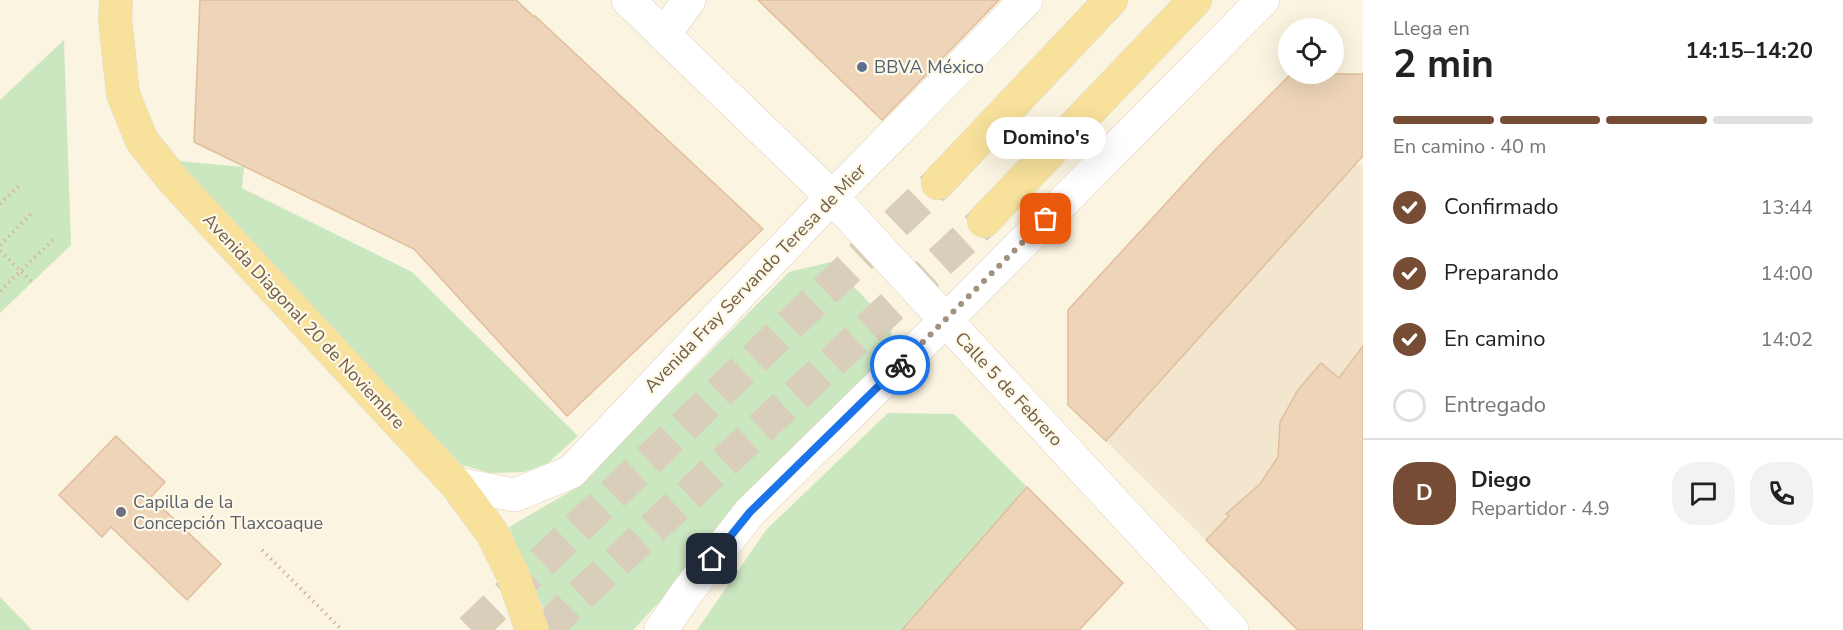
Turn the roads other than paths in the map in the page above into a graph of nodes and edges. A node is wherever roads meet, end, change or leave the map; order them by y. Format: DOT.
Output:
graph roads {
  1 [pos="116,0"];
  2 [pos="627,0"];
  3 [pos="689,0"];
  4 [pos="1026,0"];
  5 [pos="1111,0"];
  6 [pos="1195,0"];
  7 [pos="1263,0"];
  8 [pos="664,35"];
  9 [pos="938,183"];
  10 [pos="832,197"];
  11 [pos="984,220"];
  12 [pos="946,320"];
  13 [pos="456,484"];
  14 [pos="1216,624"];
  15 [pos="532,630"];
  16 [pos="661,630"];
  1 -- 13 [label="main road, Avenida Diagonal 20 de Noviembre"];
  2 -- 8 [label="street, Calle 5 de Febrero"];
  3 -- 8 [label="street"];
  4 -- 10 [label="street, Avenida Fray Servando Teresa de Mier"];
  5 -- 9 [label="main road"];
  6 -- 11 [label="main road"];
  7 -- 12 [label="street"];
  8 -- 10 [label="street, Calle 5 de Febrero"];
  10 -- 12 [label="street, Calle 5 de Febrero"];
  10 -- 13 [label="street, Avenida Fray Servando Teresa de Mier"];
  12 -- 14 [label="street, Calle 5 de Febrero"];
  12 -- 16 [label="street"];
  13 -- 15 [label="main road, Avenida Diagonal 20 de Noviembre"];
}
